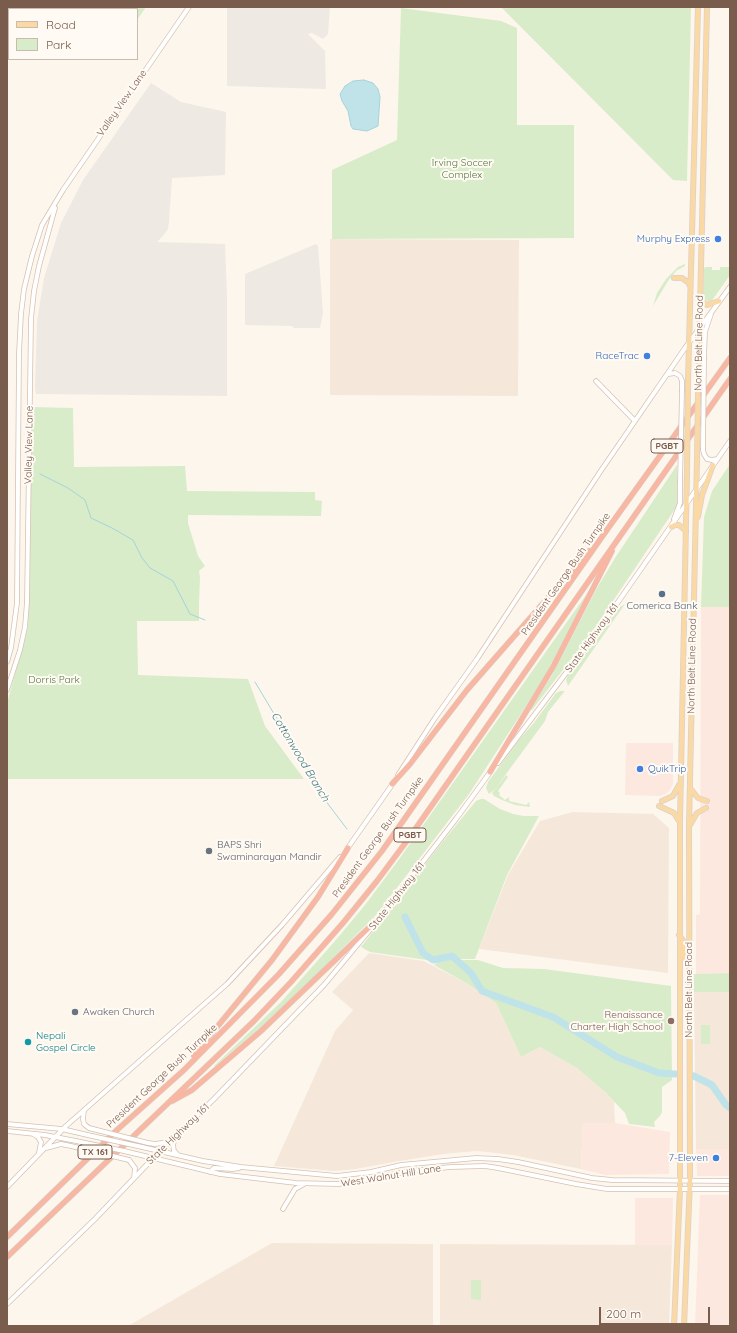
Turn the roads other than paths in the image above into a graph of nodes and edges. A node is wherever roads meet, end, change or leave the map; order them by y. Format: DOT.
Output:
graph roads {
  1 [pos="189,7"];
  2 [pos="698,7"];
  3 [pos="707,7"];
  4 [pos="57,200"];
  5 [pos="674,278"];
  6 [pos="691,287"];
  7 [pos="730,287"];
  8 [pos="699,300"];
  9 [pos="719,302"];
  10 [pos="712,312"];
  11 [pos="698,330"];
  12 [pos="689,343"];
  13 [pos="730,358"];
  14 [pos="667,375"];
  15 [pos="730,379"];
  16 [pos="596,381"];
  17 [pos="635,421"];
  18 [pos="730,441"];
  19 [pos="718,458"];
  20 [pos="713,465"];
  21 [pos="696,491"];
  22 [pos="686,505"];
  23 [pos="672,525"];
  24 [pos="695,528"];
  25 [pos="686,531"];
  26 [pos="604,534"];
  27 [pos="619,536"];
  28 [pos="684,604"];
  29 [pos="694,604"];
  30 [pos="7,662"];
  31 [pos="7,690"];
  32 [pos="490,772"];
  33 [pos="681,777"];
  34 [pos="392,784"];
  35 [pos="690,787"];
  36 [pos="662,801"];
  37 [pos="707,801"];
  38 [pos="659,806"];
  39 [pos="706,808"];
  40 [pos="680,823"];
  41 [pos="689,826"];
  42 [pos="348,848"];
  43 [pos="379,918"];
  44 [pos="679,935"];
  45 [pos="689,964"];
  46 [pos="184,1070"];
  47 [pos="679,1089"];
  48 [pos="689,1089"];
  49 [pos="166,1105"];
  50 [pos="84,1109"];
  51 [pos="7,1124"];
  52 [pos="62,1129"];
  53 [pos="7,1131"];
  54 [pos="33,1134"];
  55 [pos="55,1136"];
  56 [pos="175,1136"];
  57 [pos="170,1141"];
  58 [pos="46,1148"];
  59 [pos="160,1150"];
  60 [pos="39,1155"];
  61 [pos="178,1155"];
  62 [pos="154,1158"];
  63 [pos="241,1167"];
  64 [pos="210,1172"];
  65 [pos="134,1178"];
  66 [pos="680,1180"];
  67 [pos="690,1180"];
  68 [pos="730,1181"];
  69 [pos="307,1183"];
  70 [pos="7,1187"];
  71 [pos="680,1189"];
  72 [pos="689,1189"];
  73 [pos="730,1189"];
  74 [pos="283,1209"];
  75 [pos="7,1237"];
  76 [pos="7,1257"];
  77 [pos="676,1284"];
  78 [pos="686,1284"];
  79 [pos="7,1304"];
  80 [pos="674,1326"];
  81 [pos="684,1326"];
  1 -- 4 [label="main road, Valley View Lane"];
  2 -- 6 [label="main road, North Belt Line Road"];
  3 -- 8 [label="main road, North Belt Line Road"];
  4 -- 30 [label="main road, Valley View Lane"];
  4 -- 31 [label="main road, Valley View Lane"];
  5 -- 6 [label="main road"];
  6 -- 12 [label="main road, North Belt Line Road"];
  7 -- 9 [label="main road"];
  8 -- 9 [label="main road"];
  8 -- 11 [label="main road, North Belt Line Road"];
  9 -- 10 [label="main road"];
  10 -- 11 [label="main road"];
  10 -- 19 [label="main road, bridge"];
  11 -- 12 [label="main road"];
  11 -- 21 [label="main road, North Belt Line Road, bridge"];
  12 -- 14 [label="main road"];
  12 -- 22 [label="main road, North Belt Line Road, bridge"];
  13 -- 26 [label="highway, President George Bush Turnpike / PGBT"];
  14 -- 17 [label="main road"];
  14 -- 23 [label="main road, bridge"];
  15 -- 27 [label="highway, PGBT"];
  16 -- 17 [label="main road"];
  17 -- 34 [label="main road"];
  18 -- 19 [label="main road, State Highway 161"];
  19 -- 20 [label="main road, State Highway 161"];
  20 -- 21 [label="main road, State Highway 161"];
  20 -- 24 [label="main road"];
  21 -- 22 [label="main road, State Highway 161"];
  21 -- 24 [label="main road, North Belt Line Road"];
  22 -- 23 [label="main road, State Highway 161"];
  22 -- 25 [label="main road, North Belt Line Road"];
  23 -- 25 [label="main road"];
  23 -- 32 [label="main road, State Highway 161"];
  24 -- 29 [label="main road, North Belt Line Road"];
  25 -- 28 [label="main road, North Belt Line Road"];
  26 -- 34 [label="highway"];
  26 -- 46 [label="highway, President George Bush Turnpike / PGBT"];
  27 -- 32 [label="highway"];
  27 -- 49 [label="highway, PGBT"];
  28 -- 29 [label="main road"];
  28 -- 33 [label="main road, North Belt Line Road"];
  29 -- 35 [label="main road, North Belt Line Road"];
  32 -- 43 [label="main road, State Highway 161"];
  33 -- 36 [label="main road"];
  33 -- 40 [label="main road, North Belt Line Road"];
  34 -- 42 [label="main road"];
  35 -- 37 [label="main road"];
  35 -- 41 [label="main road, North Belt Line Road"];
  38 -- 40 [label="main road"];
  39 -- 41 [label="main road"];
  40 -- 44 [label="main road, North Belt Line Road"];
  41 -- 45 [label="main road, North Belt Line Road"];
  42 -- 46 [label="highway"];
  42 -- 50 [label="main road"];
  43 -- 49 [label="highway"];
  43 -- 56 [label="main road, State Highway 161"];
  44 -- 45 [label="main road"];
  44 -- 47 [label="main road, North Belt Line Road"];
  45 -- 48 [label="main road, North Belt Line Road"];
  46 -- 75 [label="highway, President George Bush Turnpike / TX 161"];
  47 -- 48 [label="main road"];
  47 -- 66 [label="main road, North Belt Line Road"];
  48 -- 67 [label="main road, North Belt Line Road"];
  49 -- 76 [label="highway, TX 161"];
  50 -- 52 [label="main road"];
  50 -- 57 [label="main road, bridge"];
  51 -- 52 [label="main road, West Walnut Hill Lane"];
  52 -- 55 [label="main road"];
  52 -- 59 [label="main road, West Walnut Hill Lane, bridge"];
  53 -- 54 [label="main road, West Walnut Hill Lane"];
  54 -- 55 [label="main road, West Walnut Hill Lane"];
  54 -- 60 [label="main road"];
  55 -- 58 [label="main road"];
  55 -- 62 [label="main road, West Walnut Hill Lane, bridge"];
  56 -- 57 [label="main road, State Highway 161"];
  56 -- 61 [label="main road"];
  57 -- 59 [label="main road, State Highway 161"];
  58 -- 60 [label="main road"];
  58 -- 65 [label="main road, bridge"];
  59 -- 61 [label="main road, West Walnut Hill Lane"];
  59 -- 62 [label="main road, State Highway 161"];
  60 -- 70 [label="main road"];
  61 -- 63 [label="main road, West Walnut Hill Lane"];
  62 -- 64 [label="main road, West Walnut Hill Lane"];
  62 -- 65 [label="main road, State Highway 161"];
  63 -- 64 [label="main road"];
  63 -- 66 [label="main road, West Walnut Hill Lane"];
  64 -- 69 [label="main road, West Walnut Hill Lane"];
  65 -- 79 [label="main road, State Highway 161"];
  66 -- 67 [label="main road, West Walnut Hill Lane"];
  66 -- 71 [label="main road, North Belt Line Road"];
  67 -- 68 [label="main road, West Walnut Hill Lane"];
  67 -- 72 [label="main road, North Belt Line Road"];
  69 -- 71 [label="main road, West Walnut Hill Lane"];
  69 -- 74 [label="main road"];
  71 -- 72 [label="main road, West Walnut Hill Lane"];
  71 -- 77 [label="main road, North Belt Line Road"];
  72 -- 73 [label="main road, West Walnut Hill Lane"];
  72 -- 78 [label="main road, North Belt Line Road"];
  77 -- 78 [label="main road"];
  77 -- 80 [label="main road, North Belt Line Road"];
  78 -- 81 [label="main road, North Belt Line Road"];
}
